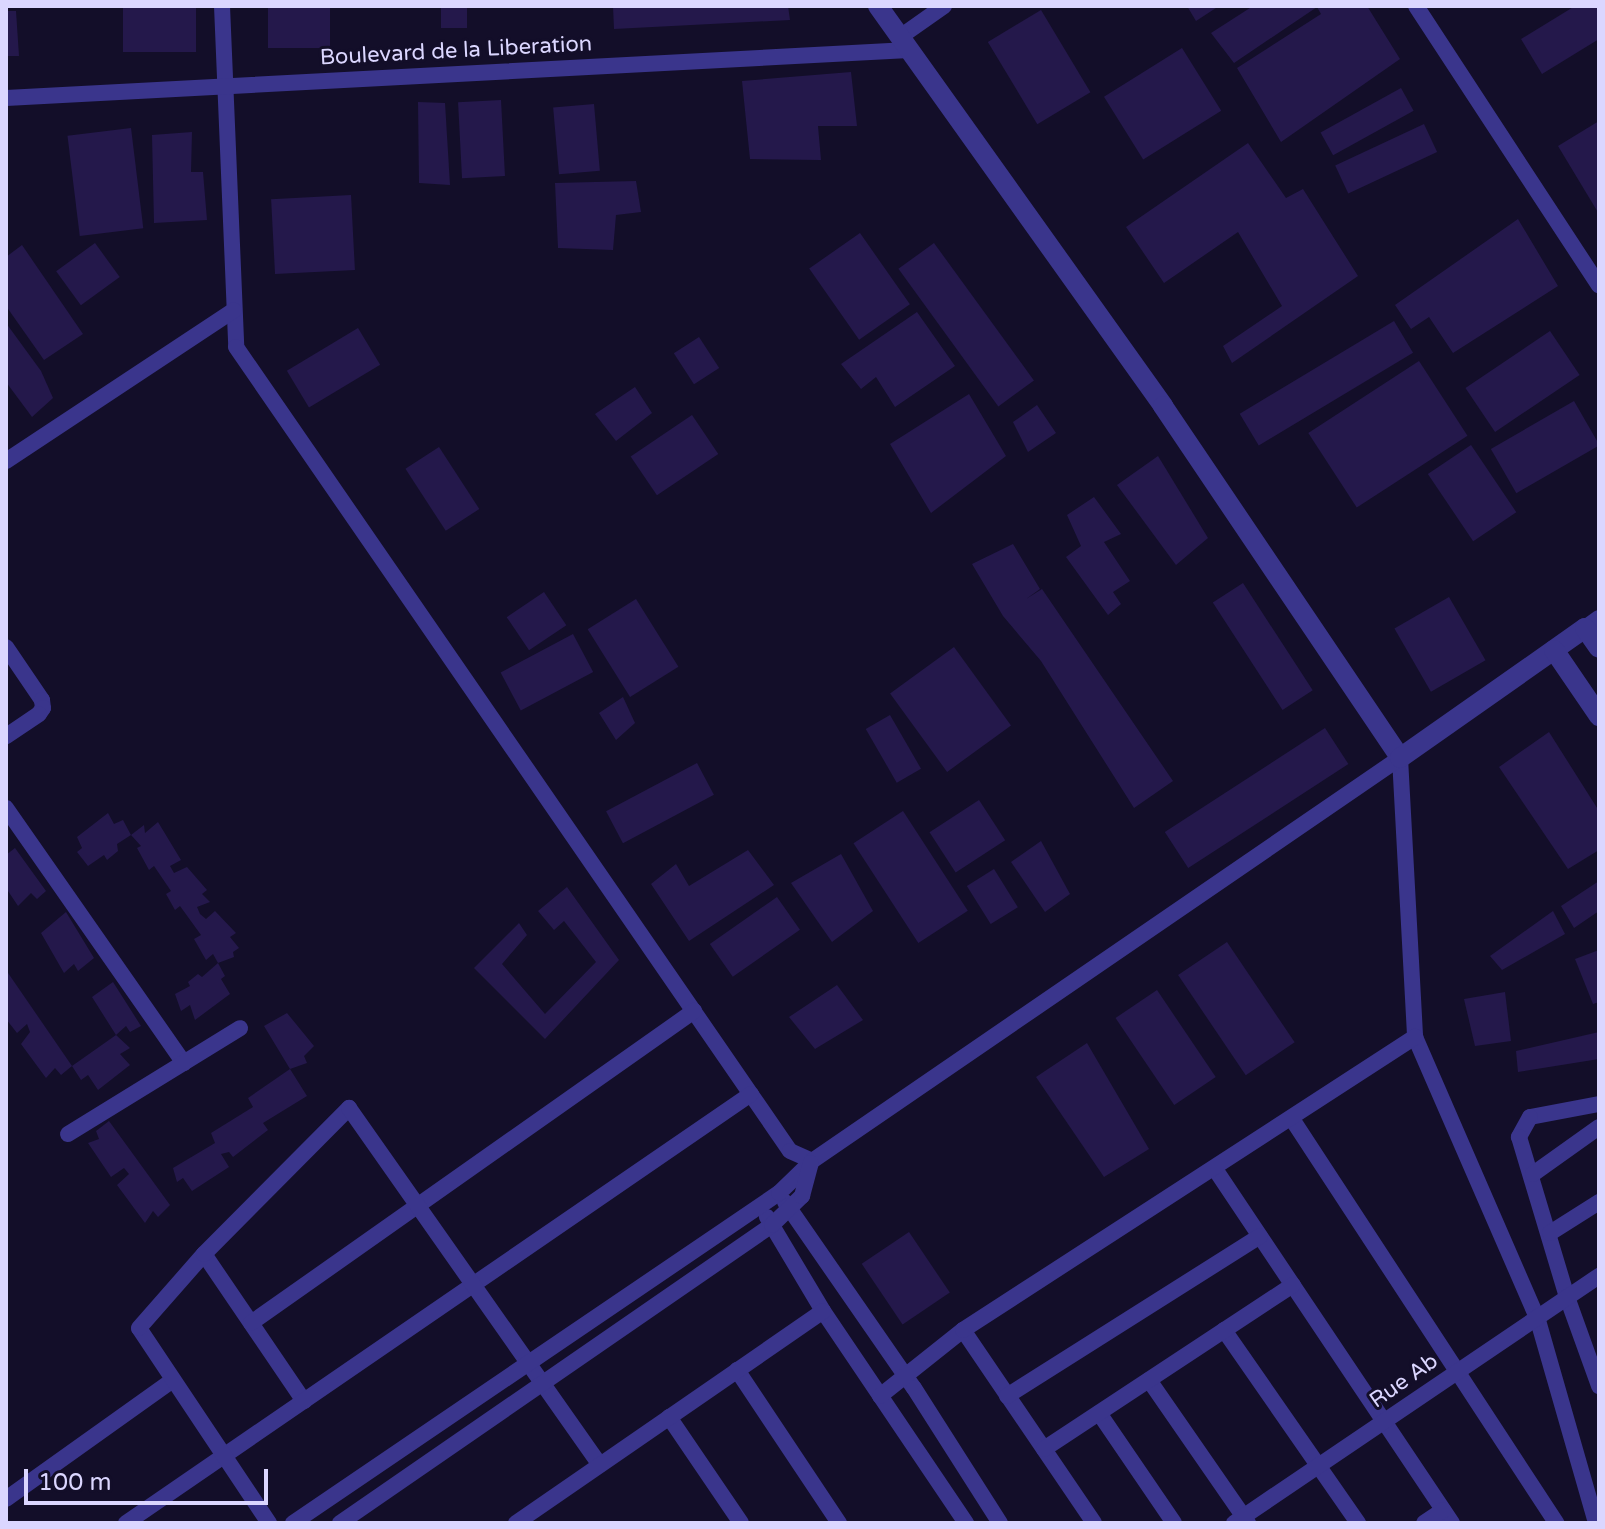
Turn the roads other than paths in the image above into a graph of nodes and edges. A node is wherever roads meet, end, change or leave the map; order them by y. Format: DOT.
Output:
graph roads {
  1 [pos="222,6"];
  2 [pos="878,6"];
  3 [pos="944,6"];
  4 [pos="1416,6"];
  5 [pos="904,44"];
  6 [pos="226,85"];
  7 [pos="6,98"];
  8 [pos="1599,286"];
  9 [pos="234,310"];
  10 [pos="6,461"];
  11 [pos="1592,623"];
  12 [pos="6,647"];
  13 [pos="1599,648"];
  14 [pos="1554,650"];
  15 [pos="1599,716"];
  16 [pos="6,736"];
  17 [pos="1400,758"];
  18 [pos="6,808"];
  19 [pos="694,1011"];
  20 [pos="240,1028"];
  21 [pos="1415,1037"];
  22 [pos="184,1063"];
  23 [pos="751,1094"];
  24 [pos="1599,1104"];
  25 [pos="1292,1119"];
  26 [pos="1599,1127"];
  27 [pos="68,1134"];
  28 [pos="812,1161"];
  29 [pos="1215,1169"];
  30 [pos="1533,1174"];
  31 [pos="779,1193"];
  32 [pos="1599,1202"];
  33 [pos="418,1205"];
  34 [pos="760,1206"];
  35 [pos="791,1210"];
  36 [pos="772,1225"];
  37 [pos="1550,1233"];
  38 [pos="1260,1236"];
  39 [pos="204,1254"];
  40 [pos="1599,1276"];
  41 [pos="472,1285"];
  42 [pos="1293,1285"];
  43 [pos="1567,1297"];
  44 [pos="823,1311"];
  45 [pos="1537,1317"];
  46 [pos="251,1323"];
  47 [pos="963,1330"];
  48 [pos="1224,1330"];
  49 [pos="1594,1350"];
  50 [pos="529,1364"];
  51 [pos="737,1370"];
  52 [pos="1457,1370"];
  53 [pos="904,1375"];
  54 [pos="173,1380"];
  55 [pos="1149,1380"];
  56 [pos="542,1384"];
  57 [pos="1599,1386"];
  58 [pos="880,1396"];
  59 [pos="1007,1396"];
  60 [pos="304,1401"];
  61 [pos="1099,1413"];
  62 [pos="669,1417"];
  63 [pos="1384,1422"];
  64 [pos="1044,1449"];
  65 [pos="223,1456"];
  66 [pos="600,1465"];
  67 [pos="1319,1466"];
  68 [pos="6,1499"];
  69 [pos="1447,1517"];
  70 [pos="1242,1521"];
  71 [pos="126,1523"];
  72 [pos="269,1523"];
  73 [pos="293,1523"];
  74 [pos="340,1523"];
  75 [pos="516,1523"];
  76 [pos="741,1523"];
  77 [pos="839,1523"];
  78 [pos="966,1523"];
  79 [pos="1000,1523"];
  80 [pos="1094,1523"];
  81 [pos="1174,1523"];
  82 [pos="1358,1523"];
  83 [pos="1424,1523"];
  84 [pos="1556,1523"];
  85 [pos="1596,1523"];
  1 -- 6 [label="street"];
  2 -- 5 [label="street"];
  3 -- 5 [label="street"];
  4 -- 8 [label="street"];
  5 -- 6 [label="street, Boulevard de la Liberation"];
  5 -- 17 [label="street"];
  6 -- 7 [label="street, Boulevard de la Liberation"];
  6 -- 9 [label="street"];
  9 -- 10 [label="street"];
  9 -- 19 [label="street"];
  11 -- 13 [label="street"];
  11 -- 14 [label="street"];
  12 -- 16 [label="street"];
  14 -- 15 [label="street"];
  14 -- 17 [label="street"];
  17 -- 21 [label="street"];
  17 -- 28 [label="street"];
  18 -- 22 [label="street"];
  19 -- 23 [label="street"];
  19 -- 33 [label="street"];
  20 -- 22 [label="street"];
  21 -- 25 [label="street"];
  21 -- 45 [label="street"];
  22 -- 27 [label="street"];
  23 -- 28 [label="street"];
  23 -- 41 [label="street"];
  24 -- 30 [label="street"];
  25 -- 29 [label="street"];
  25 -- 52 [label="street"];
  26 -- 30 [label="street"];
  28 -- 31 [label="street"];
  28 -- 35 [label="street"];
  29 -- 38 [label="street"];
  29 -- 47 [label="street"];
  30 -- 37 [label="street"];
  31 -- 34 [label="street"];
  31 -- 35 [label="street"];
  32 -- 37 [label="street"];
  33 -- 39 [label="street"];
  33 -- 41 [label="street"];
  33 -- 46 [label="street"];
  34 -- 36 [label="street"];
  34 -- 50 [label="street"];
  35 -- 36 [label="street"];
  35 -- 53 [label="street"];
  36 -- 44 [label="street"];
  36 -- 56 [label="street"];
  37 -- 43 [label="street"];
  38 -- 42 [label="street"];
  38 -- 59 [label="street"];
  39 -- 46 [label="street"];
  39 -- 54 [label="street"];
  40 -- 43 [label="street, Rue Ab"];
  41 -- 50 [label="street"];
  41 -- 60 [label="street"];
  42 -- 48 [label="street"];
  42 -- 63 [label="street"];
  43 -- 45 [label="street, Rue Ab"];
  43 -- 49 [label="street"];
  44 -- 51 [label="street"];
  44 -- 58 [label="street"];
  45 -- 52 [label="street, Rue Ab"];
  45 -- 85 [label="street"];
  46 -- 60 [label="street"];
  47 -- 53 [label="street"];
  47 -- 59 [label="street"];
  48 -- 55 [label="street"];
  48 -- 67 [label="street"];
  49 -- 57 [label="street"];
  50 -- 56 [label="street"];
  50 -- 73 [label="street"];
  51 -- 62 [label="street"];
  51 -- 77 [label="street"];
  52 -- 63 [label="street, Rue Ab"];
  52 -- 84 [label="street"];
  53 -- 58 [label="street"];
  53 -- 79 [label="street"];
  54 -- 65 [label="street"];
  54 -- 68 [label="street"];
  55 -- 61 [label="street"];
  55 -- 70 [label="street"];
  56 -- 66 [label="street"];
  56 -- 74 [label="street"];
  58 -- 78 [label="street"];
  59 -- 64 [label="street"];
  60 -- 65 [label="street"];
  61 -- 64 [label="street"];
  61 -- 81 [label="street"];
  62 -- 66 [label="street"];
  62 -- 76 [label="street"];
  63 -- 67 [label="street, Rue Ab"];
  63 -- 69 [label="street"];
  64 -- 80 [label="street"];
  65 -- 71 [label="street"];
  65 -- 72 [label="street"];
  66 -- 75 [label="street"];
  67 -- 70 [label="street, Rue Ab"];
  67 -- 82 [label="street"];
  69 -- 83 [label="street"];
}
